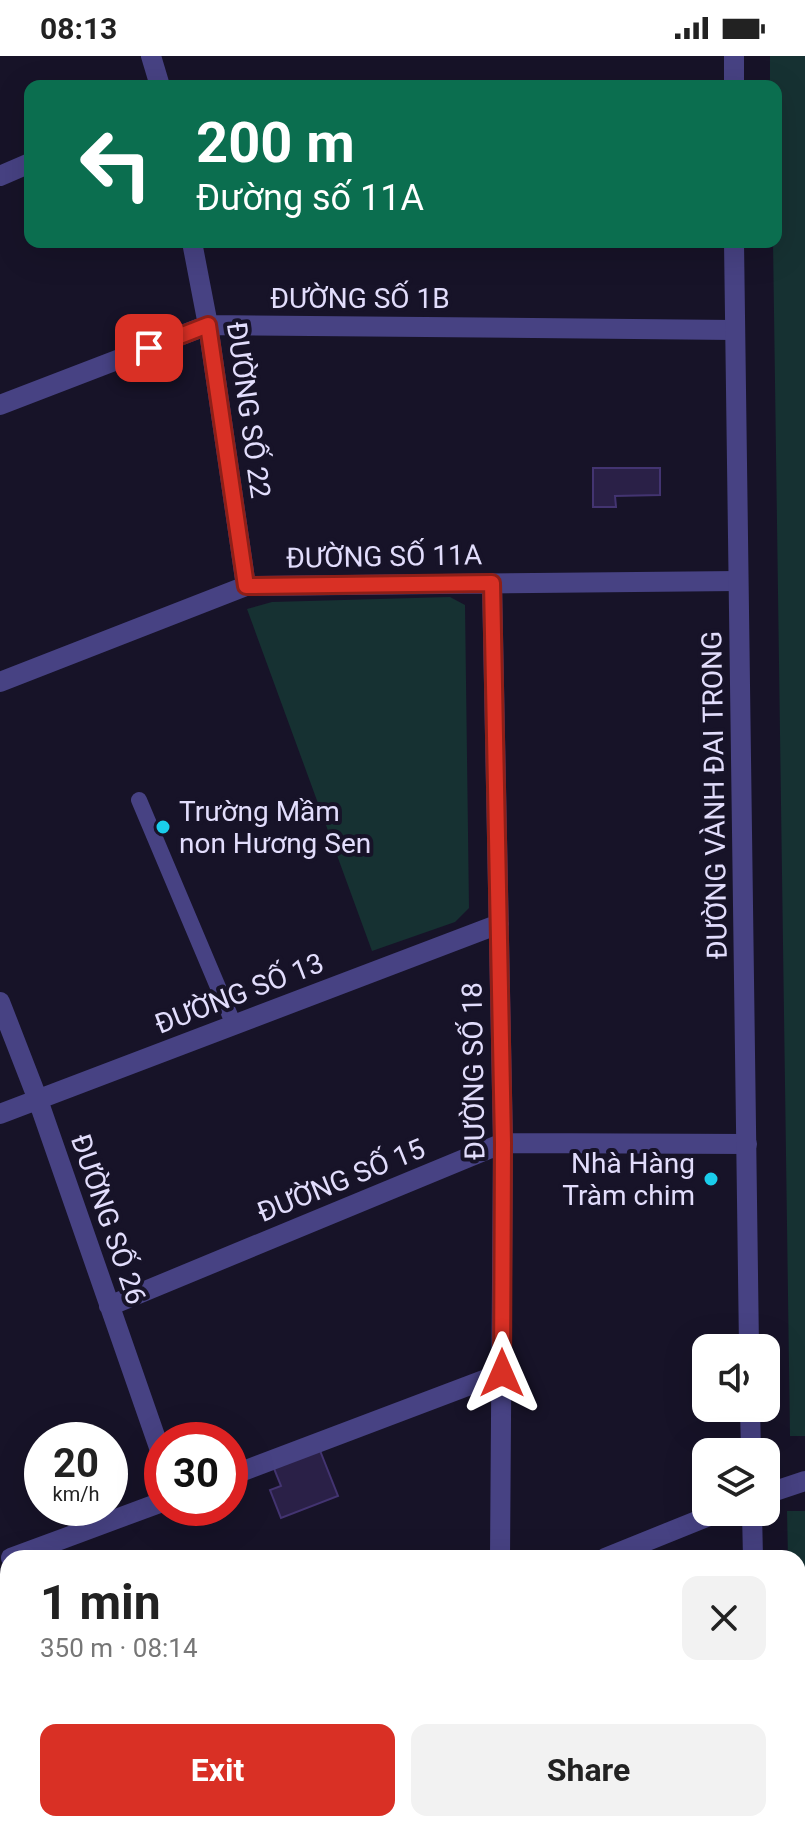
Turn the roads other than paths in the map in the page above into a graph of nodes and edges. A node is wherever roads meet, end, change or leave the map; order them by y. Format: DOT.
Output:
graph roads {
  1 [pos="151,56"];
  2 [pos="734,56"];
  3 [pos="158,80"];
  4 [pos="734,80"];
  5 [pos="24,166"];
  6 [pos="0,176"];
  7 [pos="193,248"];
  8 [pos="734,248"];
  9 [pos="208,325"];
  10 [pos="734,330"];
  11 [pos="0,405"];
  12 [pos="738,581"];
  13 [pos="492,583"];
  14 [pos="246,586"];
  15 [pos="0,682"];
  16 [pos="139,800"];
  17 [pos="499,924"];
  18 [pos="0,1002"];
  19 [pos="234,1025"];
  20 [pos="38,1100"];
  21 [pos="0,1114"];
  22 [pos="503,1143"];
  23 [pos="747,1144"];
  24 [pos="109,1306"];
  25 [pos="749,1334"];
  26 [pos="502,1373"];
  27 [pos="150,1422"];
  28 [pos="248,1469"];
  29 [pos="805,1481"];
  30 [pos="780,1489"];
  31 [pos="144,1509"];
  32 [pos="692,1523"];
  33 [pos="752,1526"];
  34 [pos="34,1550"];
  35 [pos="500,1550"];
  36 [pos="625,1550"];
  37 [pos="753,1550"];
  1 -- 3 [label="street"];
  2 -- 4 [label="street"];
  5 -- 6 [label="street"];
  7 -- 9 [label="street, ĐƯỜNG SỐ 22"];
  8 -- 10 [label="street, ĐƯỜNG VÀNH ĐAI TRONG"];
  9 -- 10 [label="street, ĐƯỜNG SỐ 1B"];
  9 -- 11 [label="street, ĐƯỜNG SỐ 1B"];
  9 -- 14 [label="street, ĐƯỜNG SỐ 22"];
  10 -- 12 [label="street, ĐƯỜNG VÀNH ĐAI TRONG"];
  12 -- 13 [label="street, ĐƯỜNG SỐ 11A"];
  12 -- 23 [label="street, ĐƯỜNG VÀNH ĐAI TRONG"];
  13 -- 14 [label="street, ĐƯỜNG SỐ 11A"];
  13 -- 17 [label="street, ĐƯỜNG SỐ 18"];
  14 -- 15 [label="street, ĐƯỜNG SỐ 11A"];
  16 -- 19 [label="lane"];
  17 -- 19 [label="street, ĐƯỜNG SỐ 13"];
  17 -- 22 [label="street, ĐƯỜNG SỐ 18"];
  18 -- 20 [label="street, ĐƯỜNG SỐ 26"];
  19 -- 20 [label="street, ĐƯỜNG SỐ 13"];
  20 -- 21 [label="street, ĐƯỜNG SỐ 13"];
  20 -- 24 [label="street, ĐƯỜNG SỐ 26"];
  22 -- 23 [label="street, ĐƯỜNG SỐ 15"];
  22 -- 24 [label="street, ĐƯỜNG SỐ 15"];
  22 -- 26 [label="street, ĐƯỜNG SỐ 18"];
  23 -- 25 [label="street, ĐƯỜNG VÀNH ĐAI TRONG"];
  24 -- 27 [label="street, ĐƯỜNG SỐ 26"];
  26 -- 28 [label="street"];
  26 -- 35 [label="street, ĐƯỜNG SỐ 18"];
  29 -- 30 [label="street"];
  31 -- 34 [label="street"];
  32 -- 36 [label="street"];
  33 -- 37 [label="street"];
}
